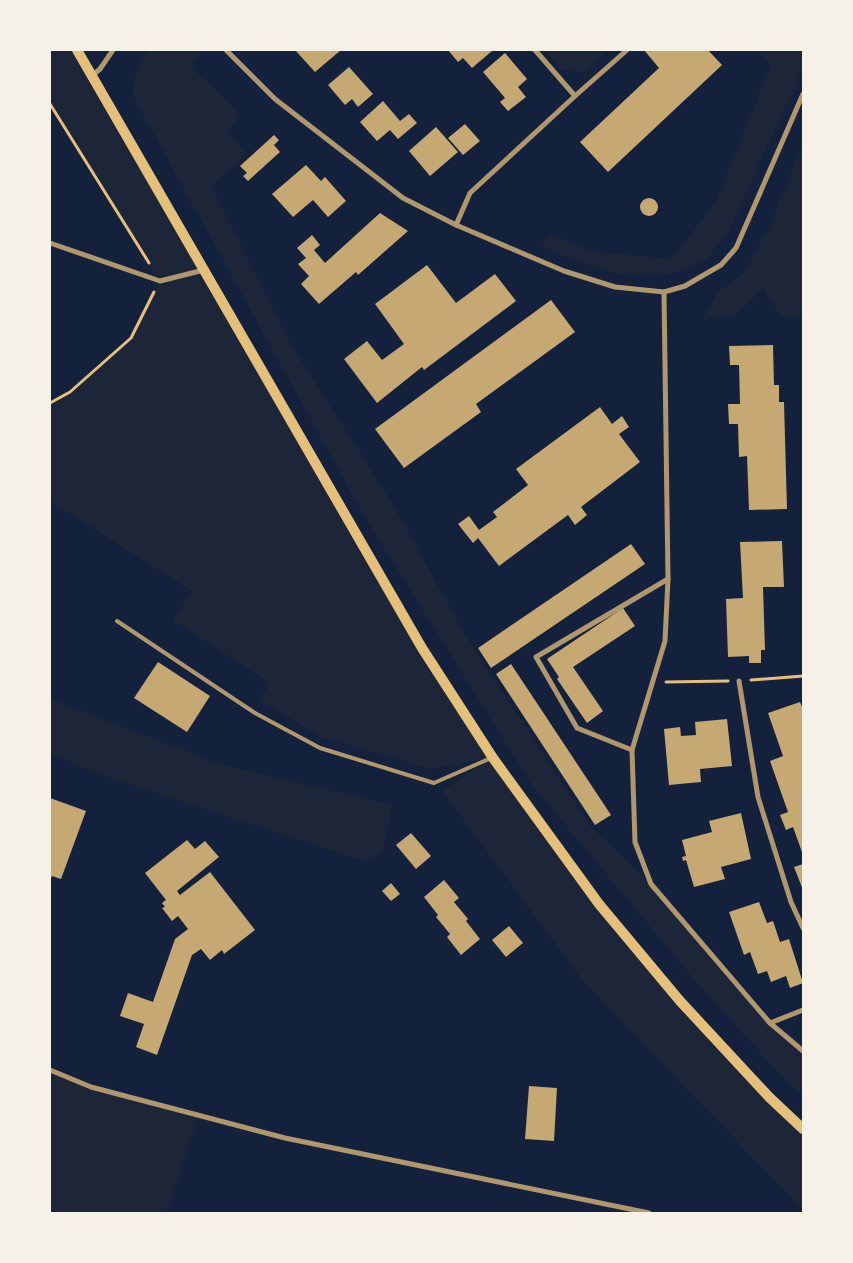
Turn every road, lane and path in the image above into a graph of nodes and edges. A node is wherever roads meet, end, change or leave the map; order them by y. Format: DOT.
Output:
graph roads {
  1 [pos="77,50"];
  2 [pos="113,50"];
  3 [pos="226,50"];
  4 [pos="535,50"];
  5 [pos="627,50"];
  6 [pos="93,75"];
  7 [pos="803,94"];
  8 [pos="575,96"];
  9 [pos="50,104"];
  10 [pos="456,225"];
  11 [pos="50,243"];
  12 [pos="204,270"];
  13 [pos="160,281"];
  14 [pos="664,292"];
  15 [pos="50,402"];
  16 [pos="668,579"];
  17 [pos="118,621"];
  18 [pos="739,681"];
  19 [pos="632,750"];
  20 [pos="493,758"];
  21 [pos="803,928"];
  22 [pos="803,1010"];
  23 [pos="770,1023"];
  24 [pos="803,1051"];
  25 [pos="50,1070"];
  26 [pos="803,1129"];
  27 [pos="649,1213"];
  1 -- 6 [label="main road"];
  2 -- 6 [label="street"];
  3 -- 10 [label="street"];
  4 -- 8 [label="street"];
  5 -- 8 [label="street"];
  6 -- 12 [label="main road"];
  7 -- 14 [label="street"];
  8 -- 10 [label="street"];
  9 -- 13 [label="path"];
  10 -- 14 [label="street"];
  11 -- 13 [label="street"];
  12 -- 13 [label="street"];
  12 -- 20 [label="main road"];
  13 -- 15 [label="path"];
  14 -- 16 [label="street"];
  16 -- 19 [label="street"];
  16 -- 19 [label="street"];
  17 -- 20 [label="lane"];
  18 -- 21 [label="street"];
  19 -- 23 [label="street"];
  20 -- 26 [label="main road"];
  22 -- 23 [label="street"];
  23 -- 24 [label="street"];
  25 -- 27 [label="street"];
}
